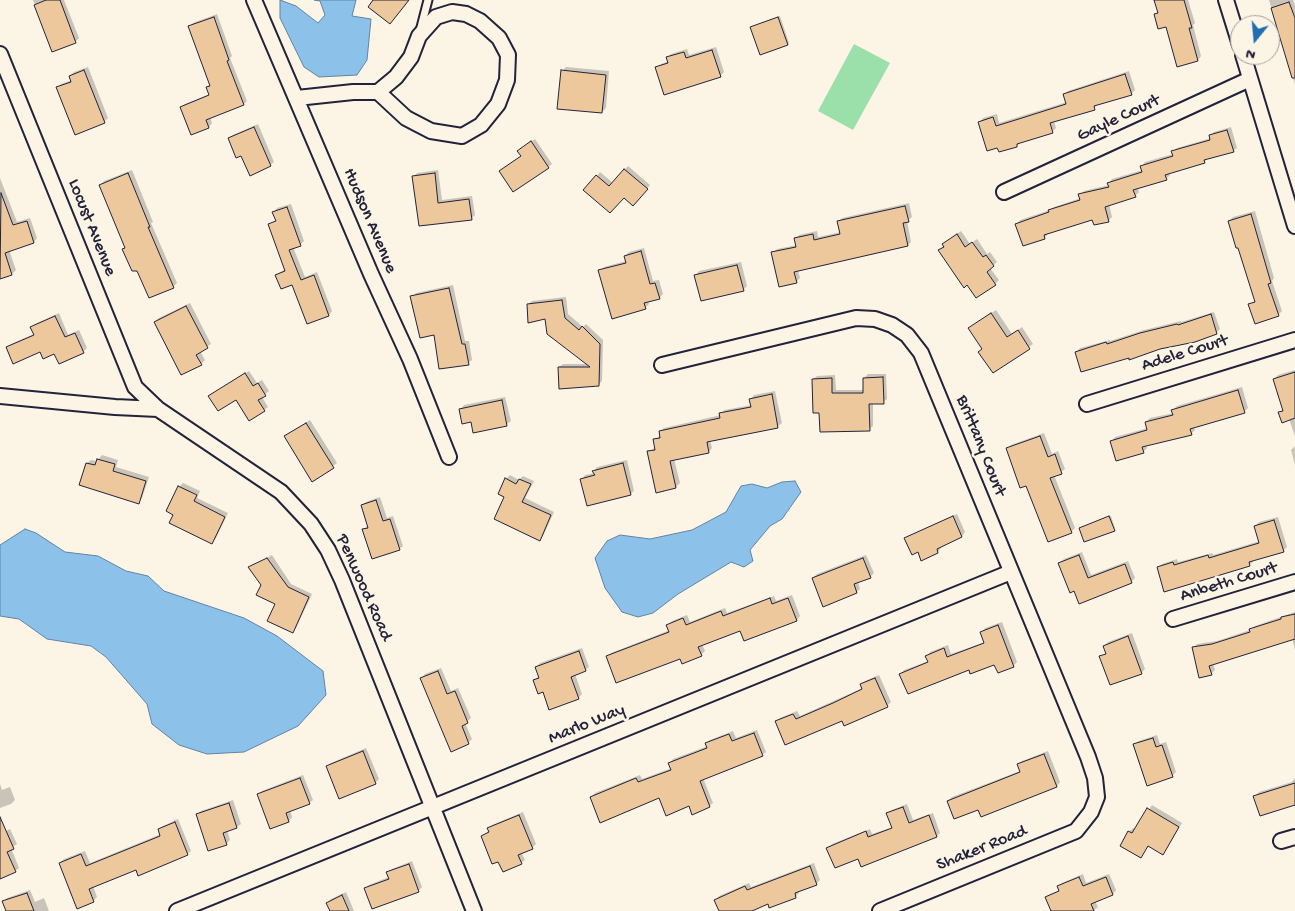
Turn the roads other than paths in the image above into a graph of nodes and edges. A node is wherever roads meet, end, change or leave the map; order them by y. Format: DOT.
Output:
graph roads {
  1 [pos="254,0"];
  2 [pos="428,0"];
  3 [pos="1226,0"];
  4 [pos="1231,15"];
  5 [pos="419,36"];
  6 [pos="0,54"];
  7 [pos="1246,65"];
  8 [pos="1250,79"];
  9 [pos="378,92"];
  10 [pos="297,98"];
  11 [pos="1004,192"];
  12 [pos="1295,226"];
  13 [pos="1295,340"];
  14 [pos="662,365"];
  15 [pos="0,396"];
  16 [pos="1086,404"];
  17 [pos="158,408"];
  18 [pos="449,457"];
  19 [pos="1011,572"];
  20 [pos="1295,582"];
  21 [pos="1173,619"];
  22 [pos="433,807"];
  23 [pos="1091,812"];
  24 [pos="1295,837"];
  25 [pos="1281,841"];
  26 [pos="177,911"];
  27 [pos="474,911"];
  28 [pos="880,911"];
  1 -- 10 [label="street, Hudson Avenue"];
  2 -- 5 [label="lane"];
  3 -- 4 [label="street"];
  5 -- 9 [label="street"];
  5 -- 9 [label="street"];
  6 -- 17 [label="street, Locust Avenue"];
  7 -- 8 [label="street"];
  8 -- 11 [label="street, Gayle Court"];
  8 -- 12 [label="street"];
  9 -- 10 [label="street"];
  10 -- 18 [label="street, Hudson Avenue"];
  13 -- 16 [label="street, Adele Court"];
  14 -- 19 [label="street, Brittany Court"];
  15 -- 17 [label="street"];
  17 -- 22 [label="street, Penwood Road"];
  19 -- 22 [label="street, Marlo Way"];
  19 -- 23 [label="street, Brittany Court"];
  20 -- 21 [label="street, Anbeth Court"];
  22 -- 26 [label="street, Marlo Way"];
  22 -- 27 [label="street, Penwood Road"];
  23 -- 28 [label="street, Shaker Road"];
  24 -- 25 [label="street"];
}
